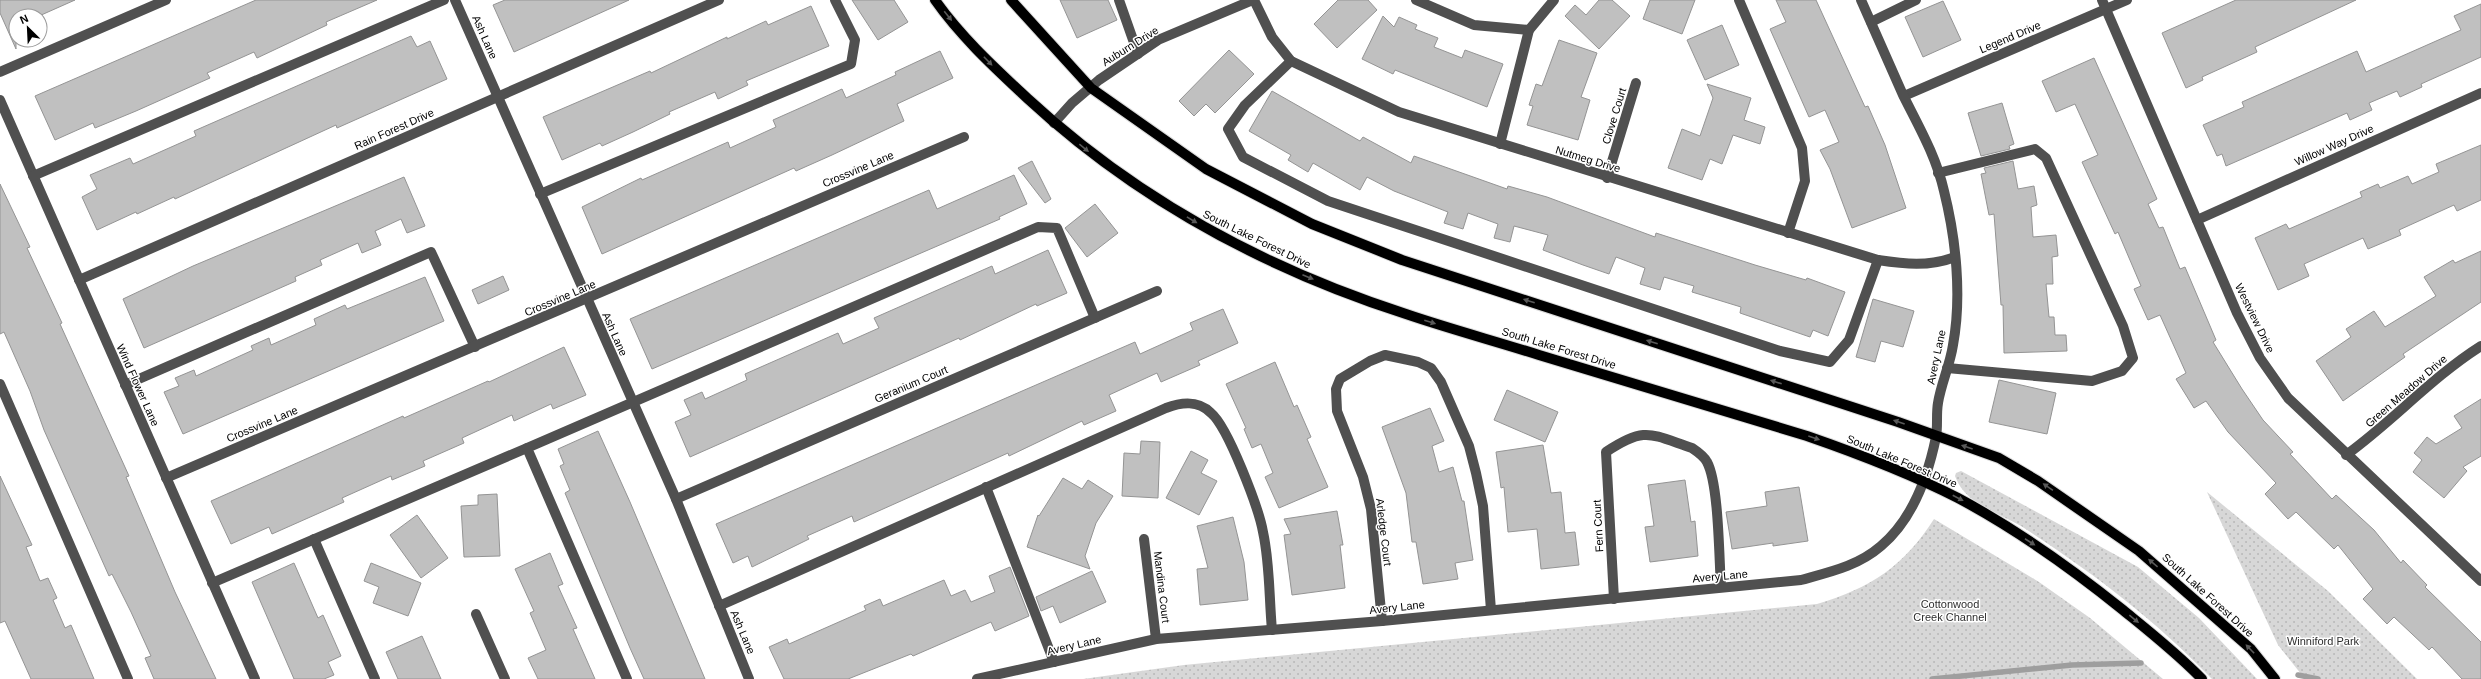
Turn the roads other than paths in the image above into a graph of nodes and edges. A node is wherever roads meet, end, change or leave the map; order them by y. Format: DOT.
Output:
graph roads {
  1 [pos="166,0"];
  2 [pos="444,0"];
  3 [pos="455,0"];
  4 [pos="719,0"];
  5 [pos="835,0"];
  6 [pos="935,0"];
  7 [pos="1011,0"];
  8 [pos="1119,0"];
  9 [pos="1253,0"];
  10 [pos="1416,0"];
  11 [pos="1554,0"];
  12 [pos="1739,0"];
  13 [pos="1861,0"];
  14 [pos="1916,0"];
  15 [pos="2127,0"];
  16 [pos="2104,5"];
  17 [pos="1871,22"];
  18 [pos="1529,30"];
  19 [pos="1138,54"];
  20 [pos="1291,62"];
  21 [pos="0,72"];
  22 [pos="1636,83"];
  23 [pos="1091,88"];
  24 [pos="2481,93"];
  25 [pos="1904,96"];
  26 [pos="498,97"];
  27 [pos="0,100"];
  28 [pos="1054,123"];
  29 [pos="964,137"];
  30 [pos="1500,144"];
  31 [pos="1938,173"];
  32 [pos="33,176"];
  33 [pos="1607,178"];
  34 [pos="540,194"];
  35 [pos="2197,220"];
  36 [pos="1788,233"];
  37 [pos="1955,257"];
  38 [pos="1878,260"];
  39 [pos="79,280"];
  40 [pos="1157,291"];
  41 [pos="587,299"];
  42 [pos="1095,318"];
  43 [pos="2481,346"];
  44 [pos="475,347"];
  45 [pos="1947,368"];
  46 [pos="0,384"];
  47 [pos="125,385"];
  48 [pos="632,401"];
  49 [pos="1936,436"];
  50 [pos="527,448"];
  51 [pos="2346,454"];
  52 [pos="166,478"];
  53 [pos="1923,481"];
  54 [pos="986,487"];
  55 [pos="676,499"];
  56 [pos="314,539"];
  57 [pos="1144,539"];
  58 [pos="2481,581"];
  59 [pos="212,583"];
  60 [pos="1721,587"];
  61 [pos="1614,599"];
  62 [pos="719,606"];
  63 [pos="1491,610"];
  64 [pos="476,614"];
  65 [pos="1382,621"];
  66 [pos="1272,630"];
  67 [pos="1156,639"];
  68 [pos="1054,662"];
  69 [pos="128,679"];
  70 [pos="255,679"];
  71 [pos="375,679"];
  72 [pos="505,679"];
  73 [pos="627,679"];
  74 [pos="749,679"];
  75 [pos="977,679"];
  76 [pos="2202,679"];
  77 [pos="2276,679"];
  1 -- 21 [label="street"];
  2 -- 32 [label="street"];
  3 -- 26 [label="street, Ash Lane"];
  4 -- 26 [label="street, Rain Forest Drive"];
  5 -- 34 [label="street"];
  6 -- 28 [label="main road, South Lake Forest Drive, one-way"];
  7 -- 23 [label="main road, South Lake Forest Drive"];
  8 -- 19 [label="street"];
  9 -- 19 [label="street, Auburn Drive"];
  9 -- 20 [label="street, Nutmeg Drive"];
  10 -- 18 [label="street"];
  11 -- 18 [label="street"];
  12 -- 36 [label="street"];
  13 -- 17 [label="street, Avery Lane"];
  14 -- 17 [label="street"];
  15 -- 16 [label="street, Legend Drive"];
  16 -- 25 [label="street, Legend Drive"];
  16 -- 35 [label="street, Westview Drive"];
  17 -- 25 [label="street, Avery Lane"];
  18 -- 30 [label="street"];
  19 -- 23 [label="street, Auburn Drive"];
  20 -- 30 [label="street, Nutmeg Drive"];
  20 -- 38 [label="street"];
  22 -- 33 [label="street, Clove Court"];
  23 -- 28 [label="street, Auburn Drive"];
  49 -- 23 [label="main road, South Lake Forest Drive, one-way"];
  24 -- 35 [label="street, Willow Way Drive"];
  25 -- 31 [label="street, Avery Lane"];
  26 -- 34 [label="street, Ash Lane"];
  26 -- 39 [label="street, Rain Forest Drive"];
  27 -- 32 [label="street, Wind Flower Lane"];
  28 -- 53 [label="main road, South Lake Forest Drive, one-way"];
  29 -- 41 [label="street, Crossvine Lane"];
  30 -- 33 [label="street, Nutmeg Drive"];
  31 -- 37 [label="street, Avery Lane"];
  31 -- 45 [label="street"];
  32 -- 39 [label="street, Wind Flower Lane"];
  33 -- 36 [label="street, Nutmeg Drive"];
  34 -- 41 [label="street, Ash Lane"];
  35 -- 51 [label="street, Westview Drive"];
  36 -- 38 [label="street, Nutmeg Drive"];
  37 -- 38 [label="street, Nutmeg Drive"];
  37 -- 45 [label="street, Avery Lane"];
  39 -- 47 [label="street, Wind Flower Lane"];
  40 -- 42 [label="street, Geranium Court"];
  41 -- 44 [label="street, Crossvine Lane"];
  41 -- 48 [label="street, Ash Lane"];
  42 -- 48 [label="street"];
  42 -- 55 [label="street, Geranium Court"];
  43 -- 51 [label="street, Green Meadow Drive"];
  44 -- 47 [label="street"];
  44 -- 52 [label="street, Crossvine Lane"];
  45 -- 49 [label="street, Avery Lane"];
  46 -- 69 [label="street"];
  47 -- 52 [label="street, Wind Flower Lane"];
  48 -- 50 [label="street"];
  48 -- 55 [label="street, Ash Lane"];
  49 -- 53 [label="street, Avery Lane"];
  77 -- 49 [label="main road, South Lake Forest Drive, one-way"];
  50 -- 56 [label="street"];
  50 -- 73 [label="street"];
  51 -- 58 [label="street, Westview Drive"];
  52 -- 59 [label="street, Wind Flower Lane"];
  53 -- 60 [label="street, Avery Lane"];
  53 -- 76 [label="main road, South Lake Forest Drive, one-way"];
  54 -- 62 [label="street"];
  54 -- 66 [label="street"];
  54 -- 68 [label="street"];
  55 -- 62 [label="street, Ash Lane"];
  56 -- 59 [label="street"];
  56 -- 71 [label="street"];
  57 -- 67 [label="street, Mandina Court"];
  59 -- 70 [label="street, Wind Flower Lane"];
  60 -- 61 [label="street, Avery Lane"];
  60 -- 61 [label="street, Fern Court"];
  61 -- 63 [label="street, Avery Lane"];
  62 -- 74 [label="street, Ash Lane"];
  63 -- 65 [label="street, Avery Lane"];
  63 -- 65 [label="street, Arledge Court"];
  64 -- 72 [label="street"];
  65 -- 66 [label="street, Avery Lane"];
  66 -- 67 [label="street, Avery Lane"];
  67 -- 68 [label="street, Avery Lane"];
  68 -- 75 [label="street, Avery Lane"];
}
